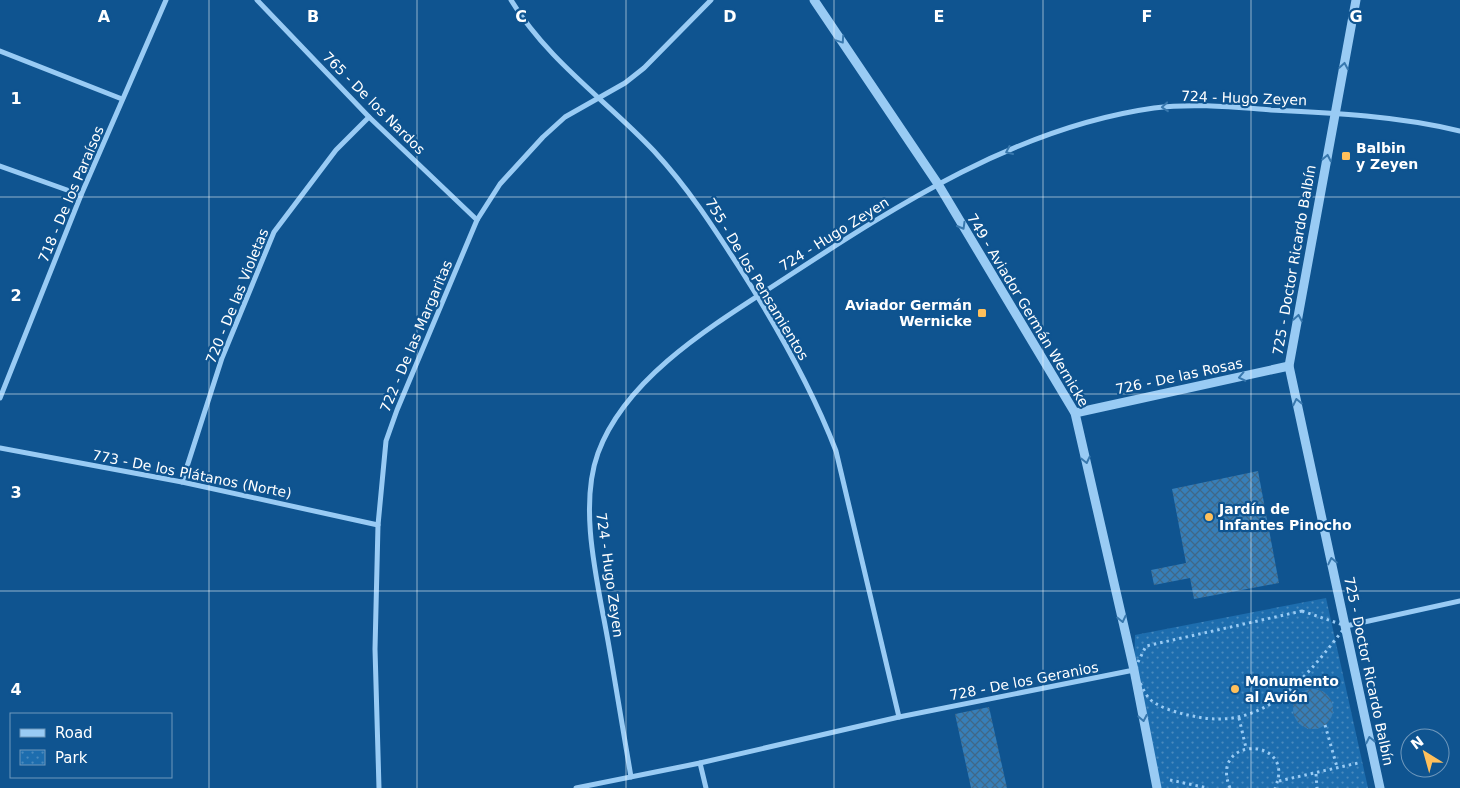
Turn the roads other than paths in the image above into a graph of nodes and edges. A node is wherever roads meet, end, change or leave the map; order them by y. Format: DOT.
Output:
graph roads {
  1 [pos="166,0"];
  2 [pos="257,0"];
  3 [pos="511,0"];
  4 [pos="711,0"];
  5 [pos="814,0"];
  6 [pos="1356,0"];
  7 [pos="0,51"];
  8 [pos="600,98"];
  9 [pos="122,99"];
  10 [pos="1336,114"];
  11 [pos="369,117"];
  12 [pos="1460,131"];
  13 [pos="0,166"];
  14 [pos="938,184"];
  15 [pos="81,195"];
  16 [pos="477,220"];
  17 [pos="758,296"];
  18 [pos="1289,366"];
  19 [pos="0,398"];
  20 [pos="1075,413"];
  21 [pos="0,448"];
  22 [pos="182,482"];
  23 [pos="378,524"];
  24 [pos="1460,602"];
  25 [pos="1346,626"];
  26 [pos="1134,670"];
  27 [pos="898,717"];
  28 [pos="700,763"];
  29 [pos="631,776"];
  30 [pos="379,788"];
  31 [pos="576,788"];
  32 [pos="706,788"];
  33 [pos="1157,788"];
  34 [pos="1380,788"];
  1 -- 9 [label="street, 718 - De los Paraísos"];
  2 -- 11 [label="street, 765 - De los Nardos"];
  3 -- 8 [label="street, 755 - De los Pensamientos"];
  4 -- 8 [label="street, 722 - De las Margaritas"];
  5 -- 14 [label="street, 749 - Aviador Germán Wernicke, one-way"];
  10 -- 6 [label="street, 725 - Doctor Ricardo Balbín, one-way"];
  7 -- 9 [label="street"];
  8 -- 16 [label="street, 722 - De las Margaritas"];
  8 -- 17 [label="street, 755 - De los Pensamientos"];
  9 -- 15 [label="street, 718 - De los Paraísos"];
  10 -- 12 [label="street, 724 - Hugo Zeyen"];
  10 -- 14 [label="street, 724 - Hugo Zeyen, one-way"];
  18 -- 10 [label="street, 725 - Doctor Ricardo Balbín, one-way"];
  11 -- 16 [label="street, 765 - De los Nardos"];
  11 -- 22 [label="street, 720 - De las Violetas"];
  13 -- 15 [label="street"];
  14 -- 17 [label="street, 724 - Hugo Zeyen"];
  14 -- 20 [label="street, 749 - Aviador Germán Wernicke, one-way"];
  15 -- 19 [label="street, 718 - De los Paraísos"];
  16 -- 23 [label="street, 722 - De las Margaritas"];
  17 -- 27 [label="street, 755 - De los Pensamientos"];
  17 -- 29 [label="street, 724 - Hugo Zeyen"];
  18 -- 20 [label="street, 726 - De las Rosas, one-way"];
  25 -- 18 [label="street, 725 - Doctor Ricardo Balbín, one-way"];
  20 -- 26 [label="street, 749 - Aviador Germán Wernicke, one-way"];
  21 -- 22 [label="street, 773 - De los Plátanos (Norte)"];
  22 -- 23 [label="street, 773 - De los Plátanos (Norte)"];
  23 -- 30 [label="street, 722 - De las Margaritas"];
  24 -- 25 [label="street"];
  34 -- 25 [label="street, 725 - Doctor Ricardo Balbín, one-way"];
  26 -- 27 [label="street, 728 - De los Geranios"];
  26 -- 33 [label="street, 749 - Aviador Germán Wernicke, one-way"];
  27 -- 28 [label="street, 728 - De los Geranios"];
  28 -- 29 [label="street, 728 - De los Geranios"];
  28 -- 32 [label="street"];
  29 -- 31 [label="street, 728 - De los Geranios"];
}
